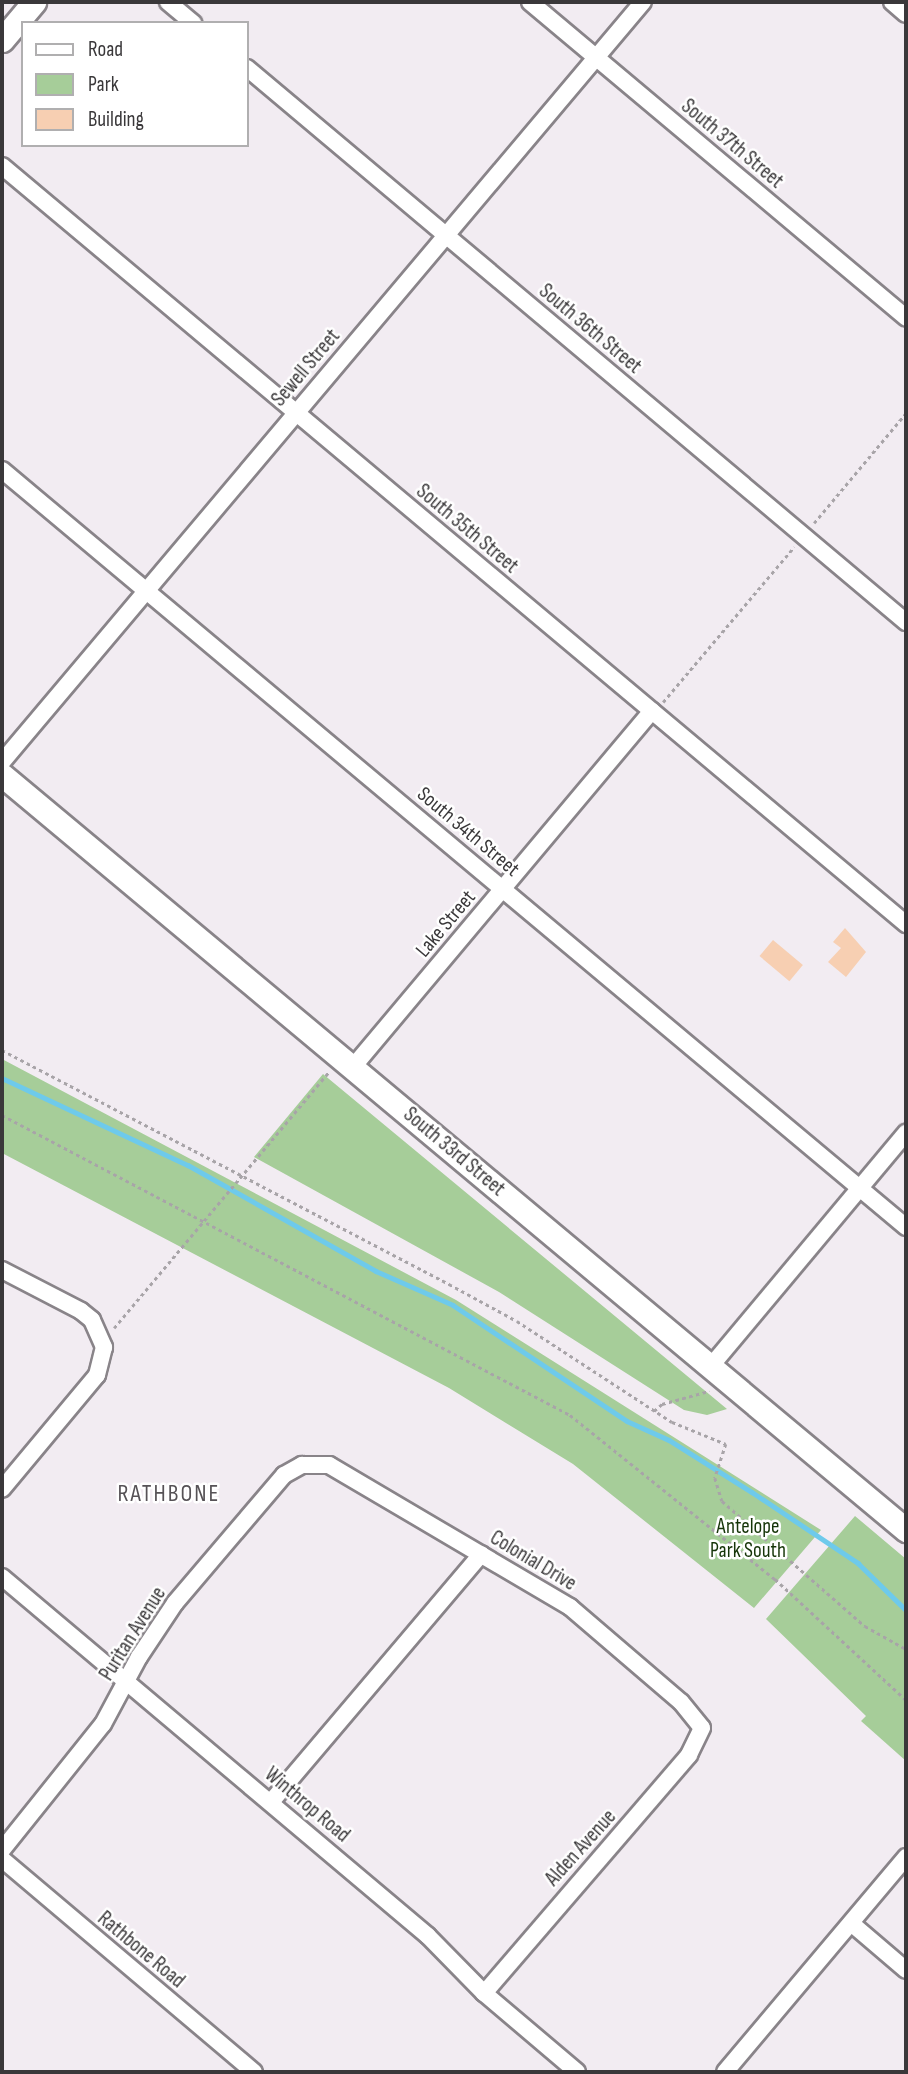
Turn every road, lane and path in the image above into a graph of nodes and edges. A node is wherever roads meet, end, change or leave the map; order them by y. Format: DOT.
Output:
graph roads {
  1 [pos="34,2"];
  2 [pos="168,2"];
  3 [pos="530,2"];
  4 [pos="643,2"];
  5 [pos="892,2"];
  6 [pos="906,14"];
  7 [pos="191,21"];
  8 [pos="2,40"];
  9 [pos="596,57"];
  10 [pos="248,69"];
  11 [pos="2,166"];
  12 [pos="446,235"];
  13 [pos="906,317"];
  14 [pos="296,413"];
  15 [pos="906,413"];
  16 [pos="2,470"];
  17 [pos="804,535"];
  18 [pos="146,591"];
  19 [pos="906,622"];
  20 [pos="653,712"];
  21 [pos="2,762"];
  22 [pos="2,775"];
  23 [pos="503,889"];
  24 [pos="906,923"];
  25 [pos="2,1050"];
  26 [pos="347,1062"];
  27 [pos="2,1115"];
  28 [pos="906,1133"];
  29 [pos="244,1175"];
  30 [pos="860,1188"];
  31 [pos="206,1221"];
  32 [pos="906,1227"];
  33 [pos="2,1270"];
  34 [pos="102,1339"];
  35 [pos="717,1371"];
  36 [pos="654,1411"];
  37 [pos="318,1463"];
  38 [pos="2,1489"];
  39 [pos="906,1530"];
  40 [pos="481,1554"];
  41 [pos="2,1577"];
  42 [pos="906,1649"];
  43 [pos="126,1680"];
  44 [pos="906,1699"];
  45 [pos="702,1728"];
  46 [pos="271,1802"];
  47 [pos="2,1850"];
  48 [pos="906,1857"];
  49 [pos="2,1859"];
  50 [pos="851,1923"];
  51 [pos="906,1970"];
  52 [pos="484,1993"];
  53 [pos="254,2072"];
  54 [pos="577,2072"];
  55 [pos="725,2072"];
  1 -- 8 [label="main road"];
  2 -- 7 [label="street"];
  3 -- 9 [label="street, South 37th Street"];
  4 -- 9 [label="street, Sewell Street"];
  5 -- 6 [label="street"];
  9 -- 12 [label="street, Sewell Street"];
  9 -- 13 [label="street, South 37th Street"];
  10 -- 12 [label="street, South 36th Street"];
  11 -- 14 [label="street, South 35th Street"];
  12 -- 14 [label="street, Sewell Street"];
  12 -- 17 [label="street, South 36th Street"];
  14 -- 18 [label="street, Sewell Street"];
  14 -- 20 [label="street, South 35th Street"];
  15 -- 17 [label="path"];
  16 -- 18 [label="street, South 34th Street"];
  17 -- 19 [label="street, South 36th Street"];
  17 -- 20 [label="path"];
  18 -- 21 [label="street, Sewell Street"];
  18 -- 23 [label="street, South 34th Street"];
  20 -- 23 [label="street, Lake Street"];
  20 -- 24 [label="street, South 35th Street"];
  22 -- 26 [label="main road, South 33rd Street"];
  23 -- 26 [label="street, Lake Street"];
  23 -- 30 [label="street, South 34th Street"];
  25 -- 29 [label="path"];
  26 -- 29 [label="path"];
  26 -- 35 [label="main road, South 33rd Street"];
  27 -- 31 [label="path"];
  28 -- 30 [label="street"];
  29 -- 31 [label="path"];
  29 -- 36 [label="path"];
  30 -- 32 [label="street, South 34th Street"];
  30 -- 35 [label="street"];
  31 -- 34 [label="path"];
  31 -- 44 [label="path"];
  33 -- 34 [label="street"];
  34 -- 38 [label="street"];
  35 -- 36 [label="path"];
  35 -- 39 [label="main road, South 33rd Street"];
  36 -- 42 [label="path"];
  37 -- 40 [label="street, Colonial Drive"];
  37 -- 43 [label="street, Puritan Avenue"];
  40 -- 45 [label="street, Colonial Drive"];
  40 -- 46 [label="street"];
  41 -- 43 [label="street, Winthrop Road"];
  43 -- 46 [label="street, Winthrop Road"];
  43 -- 47 [label="street, Puritan Avenue"];
  45 -- 52 [label="street, Alden Avenue"];
  46 -- 52 [label="street, Winthrop Road"];
  48 -- 50 [label="street"];
  49 -- 53 [label="street, Rathbone Road"];
  50 -- 51 [label="street"];
  50 -- 55 [label="street"];
  52 -- 54 [label="street, Winthrop Road"];
}
